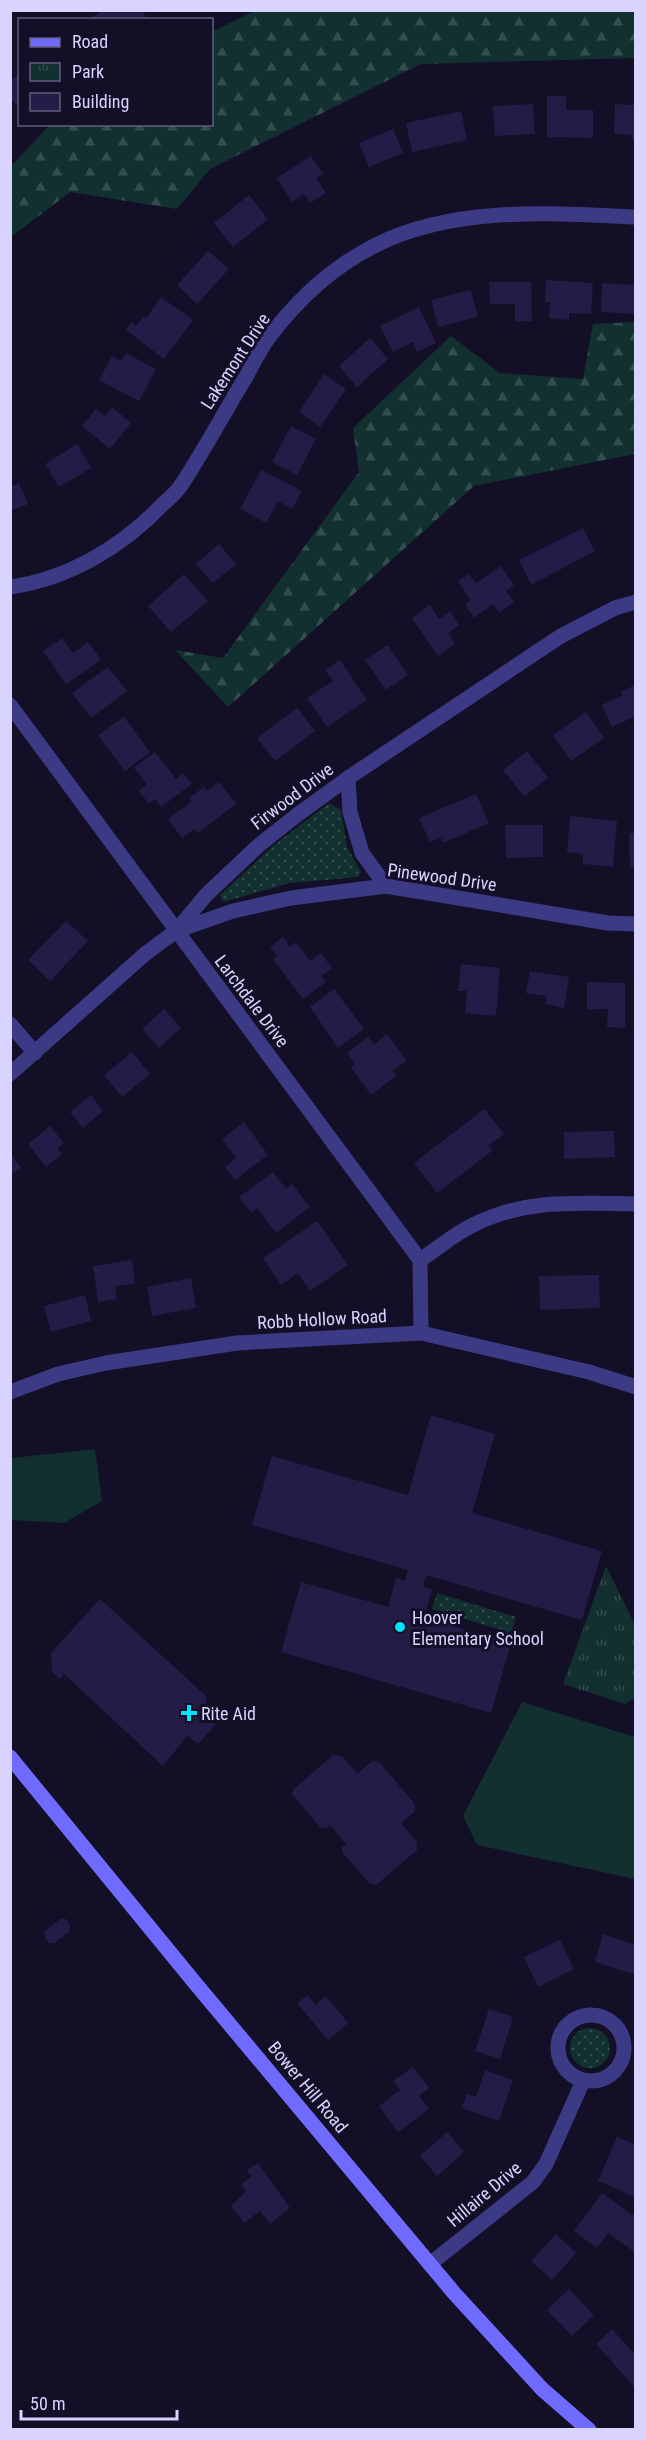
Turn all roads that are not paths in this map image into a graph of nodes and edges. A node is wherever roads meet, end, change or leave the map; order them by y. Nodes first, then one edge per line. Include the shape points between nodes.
1 (636, 217) edge
2 (10, 587) edge
3 (636, 602) edge
4 (10, 705) edge
5 (348, 778) junction
6 (386, 886) junction
7 (636, 924) edge
8 (176, 931) junction
9 (10, 1024) edge
10 (35, 1053) junction
11 (10, 1074) edge
12 (636, 1204) edge
13 (420, 1260) junction
14 (421, 1333) junction
15 (636, 1387) edge
16 (10, 1392) edge
17 (10, 1756) edge
18 (583, 2081) junction
19 (430, 2264) junction
20 (589, 2430) edge

1 - 2 street, Lakemont Drive via 555,213 485,216 422,227 352,258 302,299 269,337 181,486 141,527 99,556 61,574
3 - 5 street, Firwood Drive via 615,608 561,636
4 - 8 street, Larchdale Drive
5 - 6 street via 350,812 362,853
5 - 8 street, Firwood Drive via 258,846 206,895
6 - 7 street, Pinewood Drive via 608,923
6 - 8 street, Pinewood Drive via 291,898 233,911
8 - 10 street, Firwood Drive
8 - 13 street, Larchdale Drive
9 - 10 street
10 - 11 street, Firwood Drive
12 - 13 street via 548,1203 508,1210 471,1226
13 - 14 street
14 - 15 street, Robb Hollow Road via 589,1372
14 - 16 street, Robb Hollow Road via 237,1343 106,1363 58,1374
17 - 19 main road, Bower Hill Road
18 - 18 street via 605,2079 621,2063 624,2052 619,2031 602,2017 580,2017 563,2030 559,2039 560,2060 573,2077
18 - 19 street, Hillaire Drive via 534,2182
19 - 20 main road, Bower Hill Road via 542,2389

